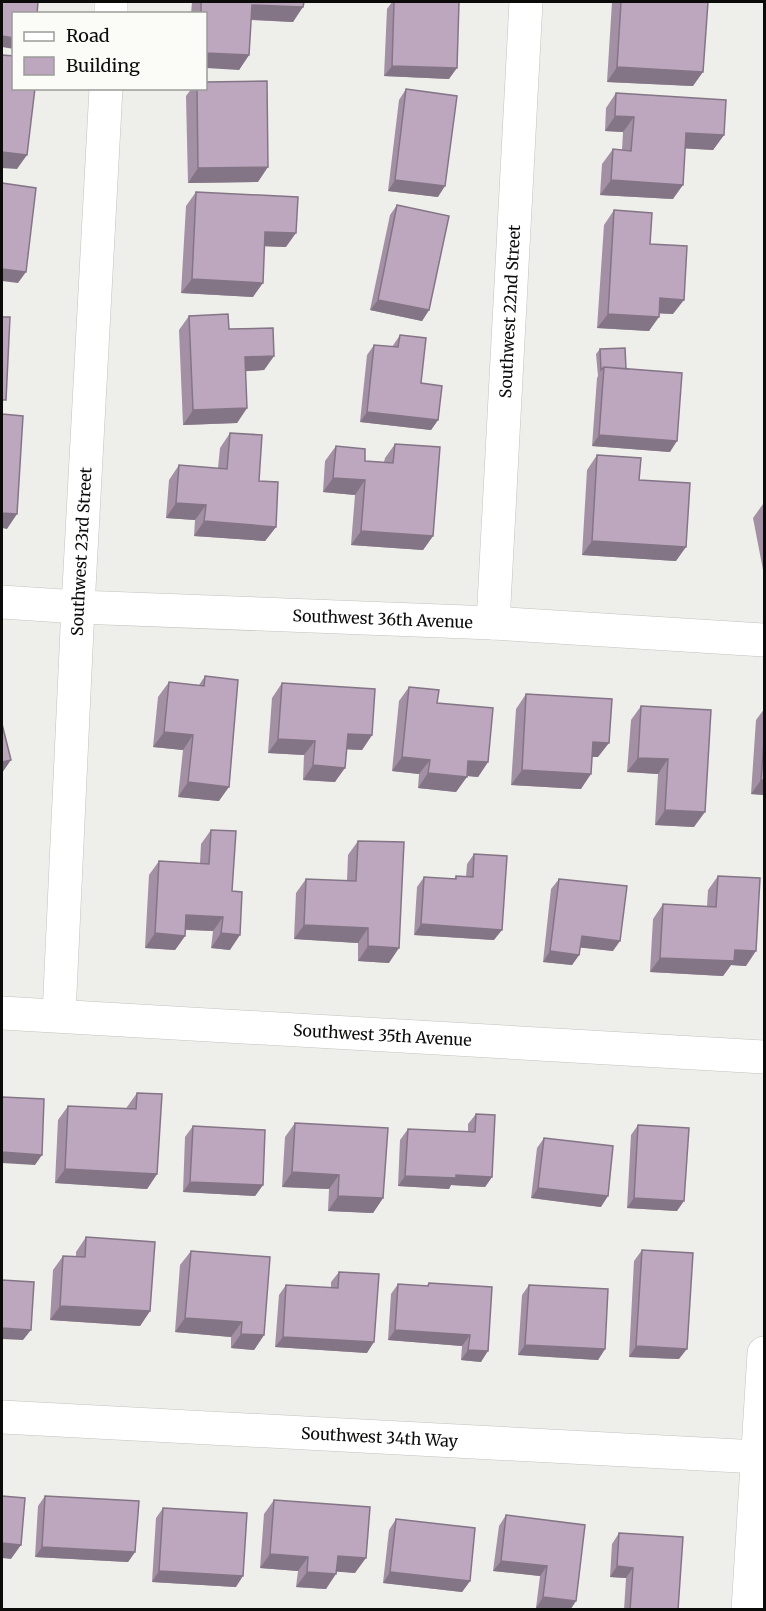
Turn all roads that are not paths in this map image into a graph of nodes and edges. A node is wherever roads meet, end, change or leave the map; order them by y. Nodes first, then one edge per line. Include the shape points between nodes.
1 (526, 2) edge
2 (106, 90) edge
3 (2, 602) edge
4 (78, 608) junction
5 (494, 623) junction
6 (765, 640) edge
7 (2, 1013) edge
8 (59, 1015) junction
9 (765, 1058) edge
10 (765, 1353) edge
11 (2, 1417) edge
12 (758, 1456) junction
13 (748, 1610) edge

1 - 5 street, Southwest 22nd Street
2 - 4 street, Southwest 23rd Street
3 - 4 street, Southwest 36th Avenue
4 - 5 street, Southwest 36th Avenue
4 - 8 street, Southwest 23rd Street
5 - 6 street, Southwest 36th Avenue
7 - 8 street, Southwest 35th Avenue
8 - 9 street, Southwest 35th Avenue
10 - 12 street
11 - 12 street, Southwest 34th Way
12 - 13 street

